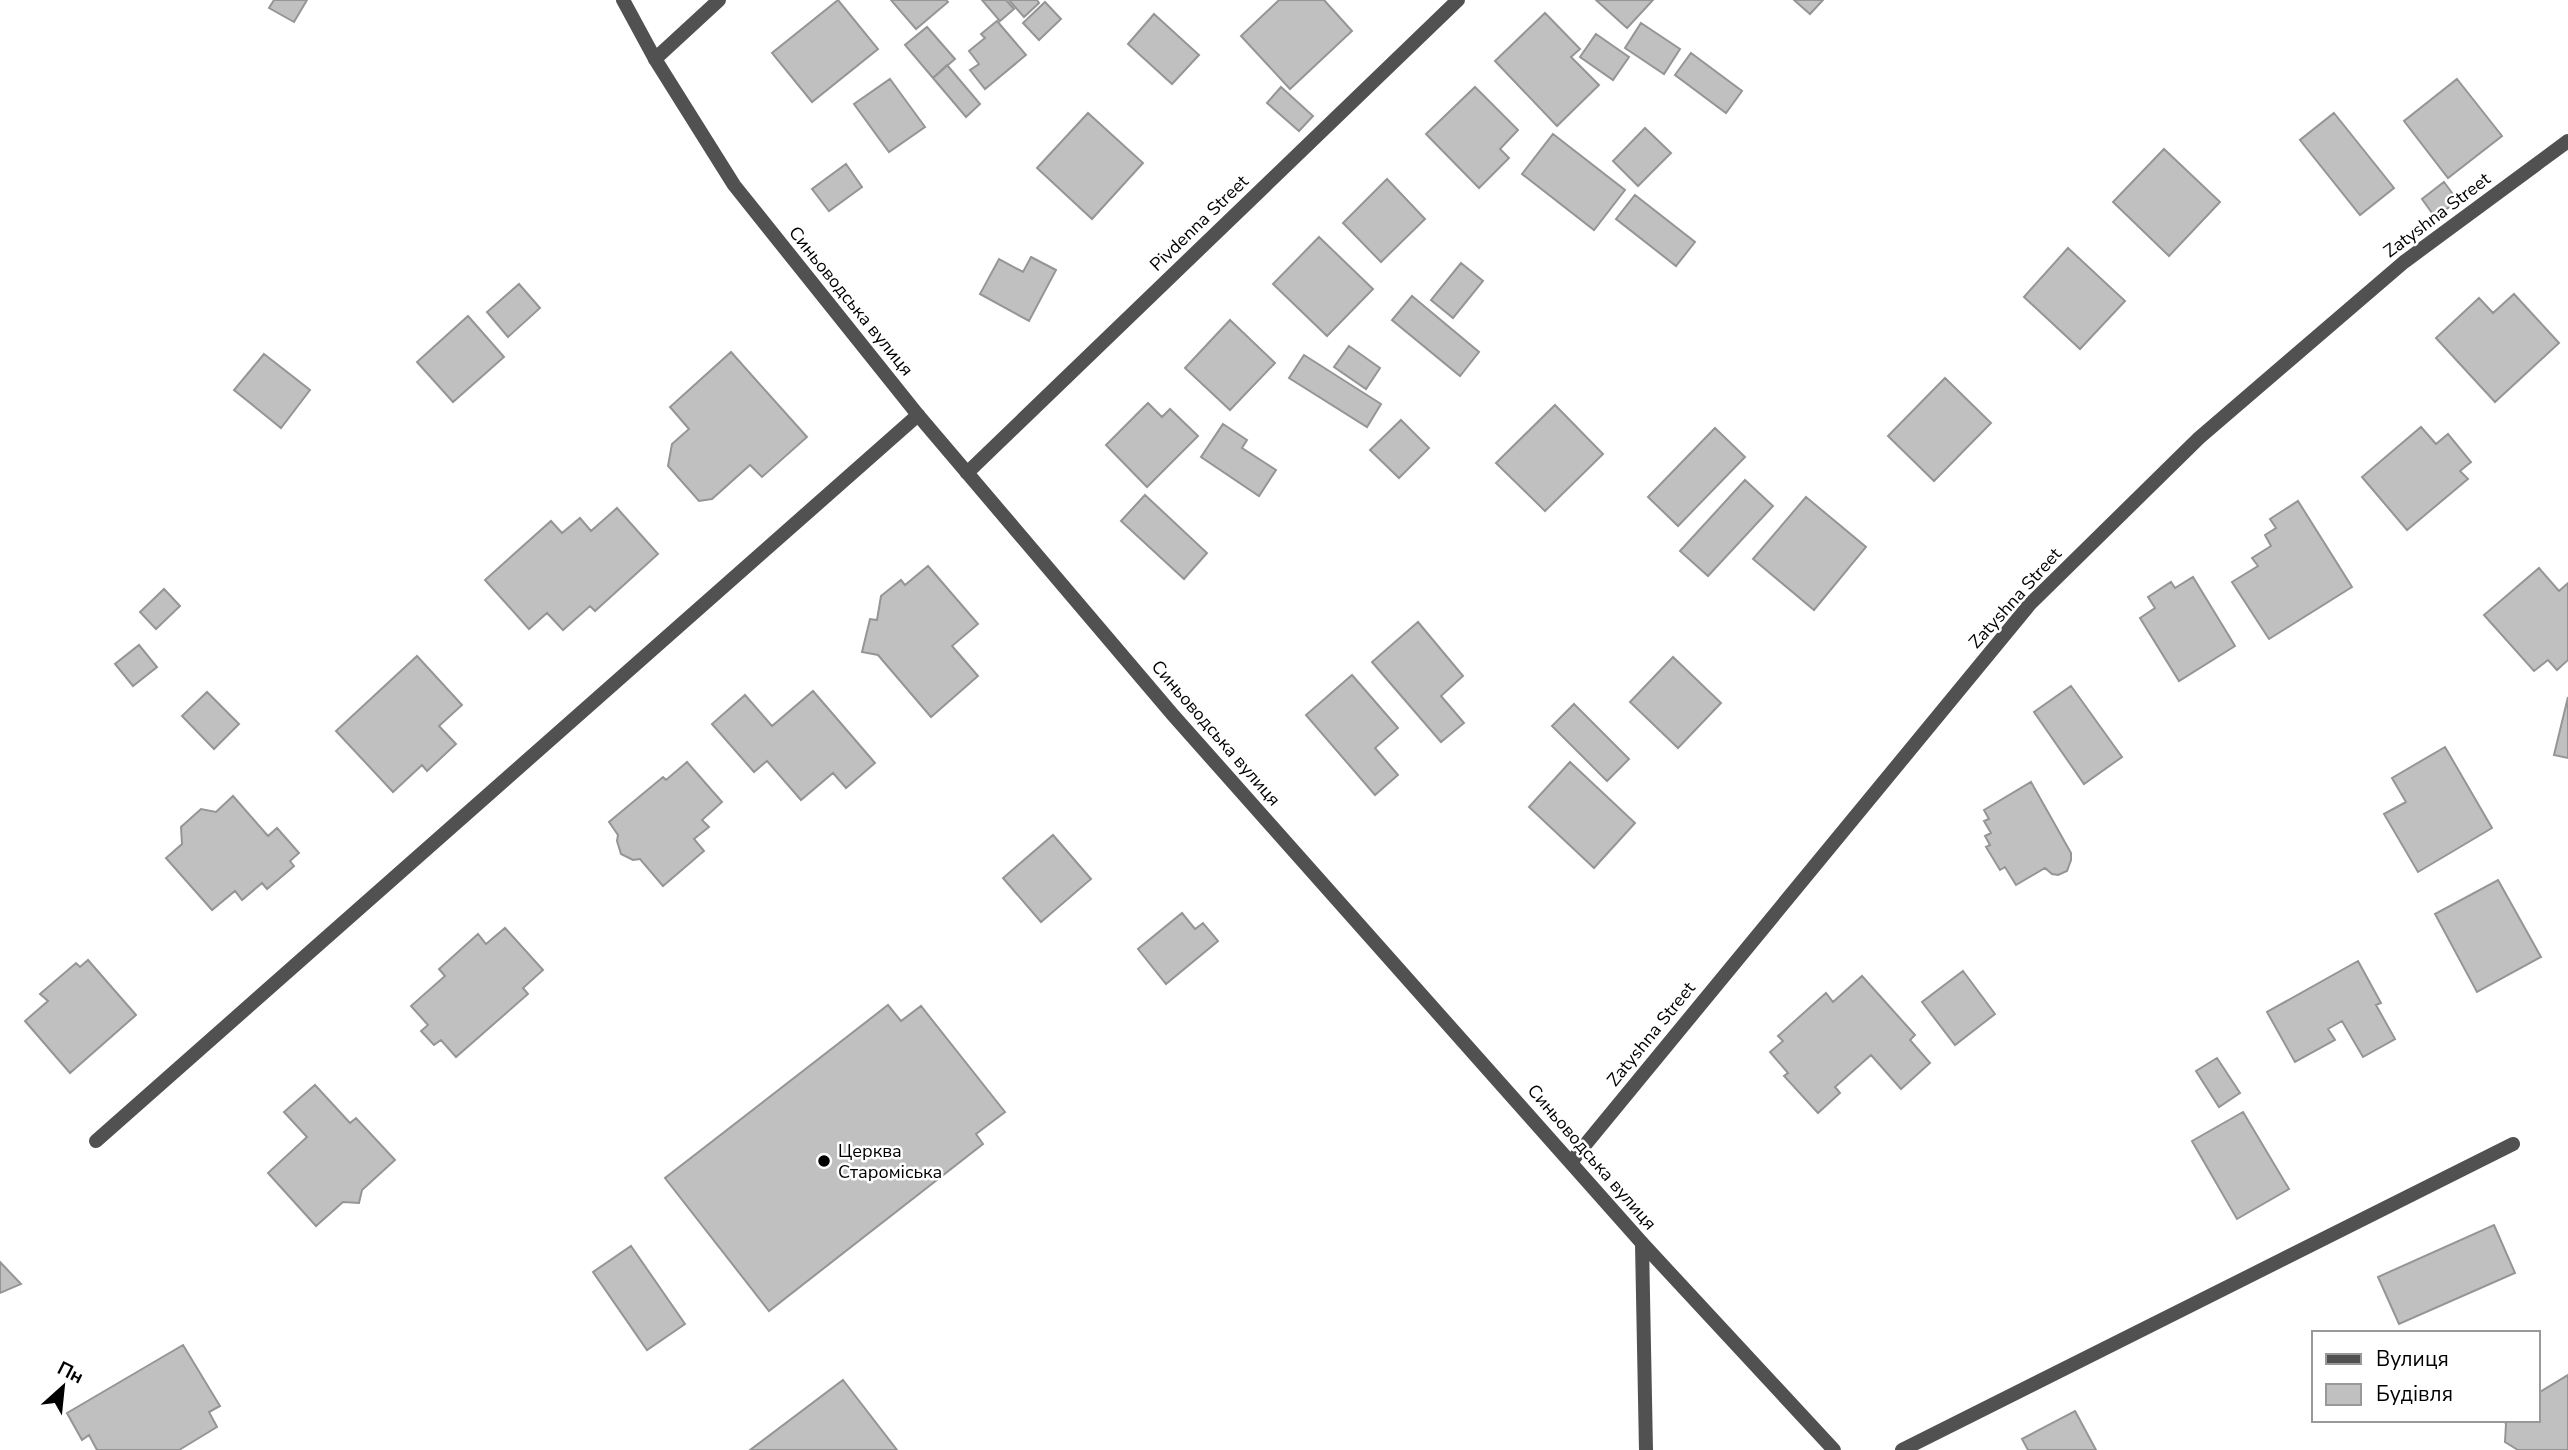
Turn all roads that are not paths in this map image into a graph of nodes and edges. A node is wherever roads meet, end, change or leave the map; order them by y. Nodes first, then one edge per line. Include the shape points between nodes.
1 (623, 0) edge
2 (719, 0) edge
3 (1458, 0) edge
4 (654, 59) junction
5 (2568, 141) edge
6 (918, 415) junction
7 (967, 473) junction
8 (96, 1141) dead end
9 (2514, 1144) dead end
10 (1571, 1162) junction
11 (1642, 1243) junction
12 (1646, 1450) edge
13 (1834, 1450) edge
14 (1902, 1450) edge

1 - 4 street, Синьоводська вулиця
2 - 4 street
3 - 7 street, Pivdenna Street
4 - 6 street, Синьоводська вулиця via 734,185
5 - 10 street, Zatyshna Street via 2404,262 2199,438 2030,604
6 - 7 street, Синьоводська вулиця
6 - 8 street
7 - 10 street, Синьоводська вулиця via 1173,715
9 - 14 street
10 - 11 street, Синьоводська вулиця
11 - 12 street
11 - 13 street, Синьоводська вулиця

